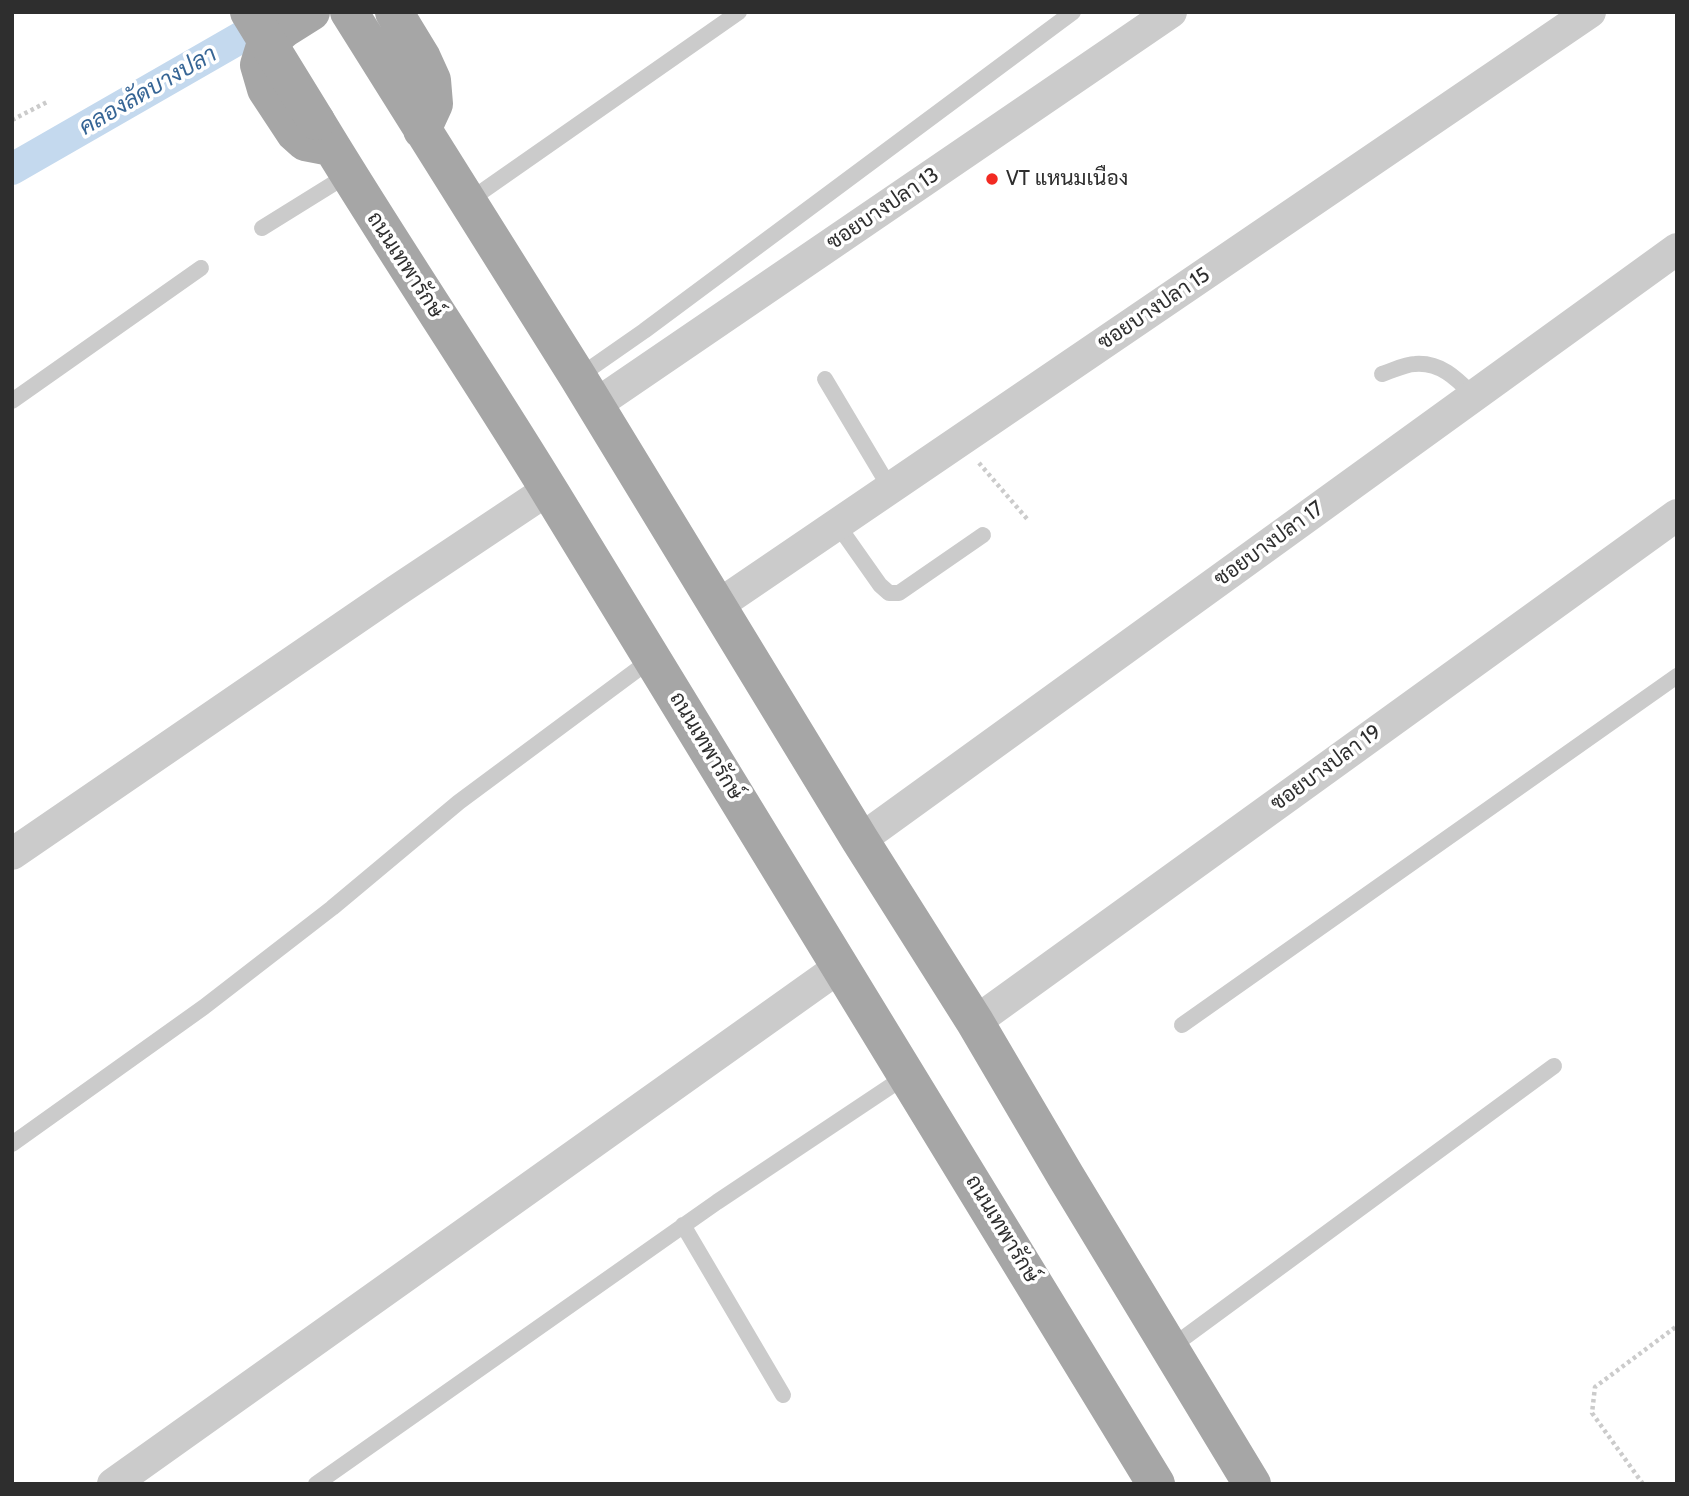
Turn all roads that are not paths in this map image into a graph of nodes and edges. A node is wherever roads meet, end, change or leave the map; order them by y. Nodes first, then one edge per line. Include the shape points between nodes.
1 (249, 12) edge
2 (311, 12) edge
3 (349, 12) edge
4 (394, 12) edge
5 (739, 12) edge
6 (1073, 12) edge
7 (1171, 12) edge
8 (1590, 12) edge
9 (415, 119) junction
10 (332, 147) junction
11 (467, 202) junction
12 (262, 228) dead end
13 (1677, 249) edge
14 (201, 268) dead end
15 (1382, 374) dead end
16 (825, 379) dead end
17 (586, 391) junction
18 (1474, 396) junction
19 (12, 401) edge
20 (890, 488) junction
21 (549, 489) junction
22 (1677, 514) edge
23 (836, 524) junction
24 (983, 535) dead end
25 (717, 606) junction
26 (653, 658) junction
27 (1677, 676) edge
28 (860, 840) junction
29 (12, 854) edge
30 (841, 966) junction
31 (975, 1022) junction
32 (1182, 1025) dead end
33 (1554, 1066) dead end
34 (909, 1074) junction
35 (12, 1144) edge
36 (683, 1226) junction
37 (1170, 1348) junction
38 (783, 1395) dead end
39 (1150, 1482) edge
40 (113, 1484) edge
41 (316, 1484) edge
42 (1252, 1484) edge

1 - 10 main road, ถนนเทพารักษ์, bridge
2 - 10 main road via 271,40 259,65 266,89 295,133 305,142
3 - 9 main road
4 - 9 main road via 432,80 434,104
5 - 11 lane
6 - 17 lane via 654,323
7 - 17 street, ซอยบางปลา 13
8 - 20 street, ซอยบางปลา 15
9 - 11 main road
10 - 12 lane
10 - 21 main road, ถนนเทพารักษ์
11 - 17 main road
13 - 18 street, ซอยบางปลา 17
14 - 19 lane
15 - 18 lane via 1414,363 1434,365 1453,375
16 - 20 lane
17 - 25 main road
18 - 28 street, ซอยบางปลา 17
20 - 23 street, ซอยบางปลา 15
21 - 26 main road, ถนนเทพารักษ์
21 - 29 street
22 - 31 street, ซอยบางปลา 19
23 - 24 lane via 889,593 899,593
23 - 25 street, ซอยบางปลา 15
25 - 28 main road
26 - 30 main road, ถนนเทพารักษ์
26 - 35 lane via 459,802 204,1007
27 - 32 lane
28 - 31 main road
30 - 34 main road, ถนนเทพารักษ์
30 - 40 street
31 - 37 main road
33 - 37 lane
34 - 36 lane
34 - 39 main road, ถนนเทพารักษ์
36 - 38 lane
36 - 41 lane
37 - 42 main road

